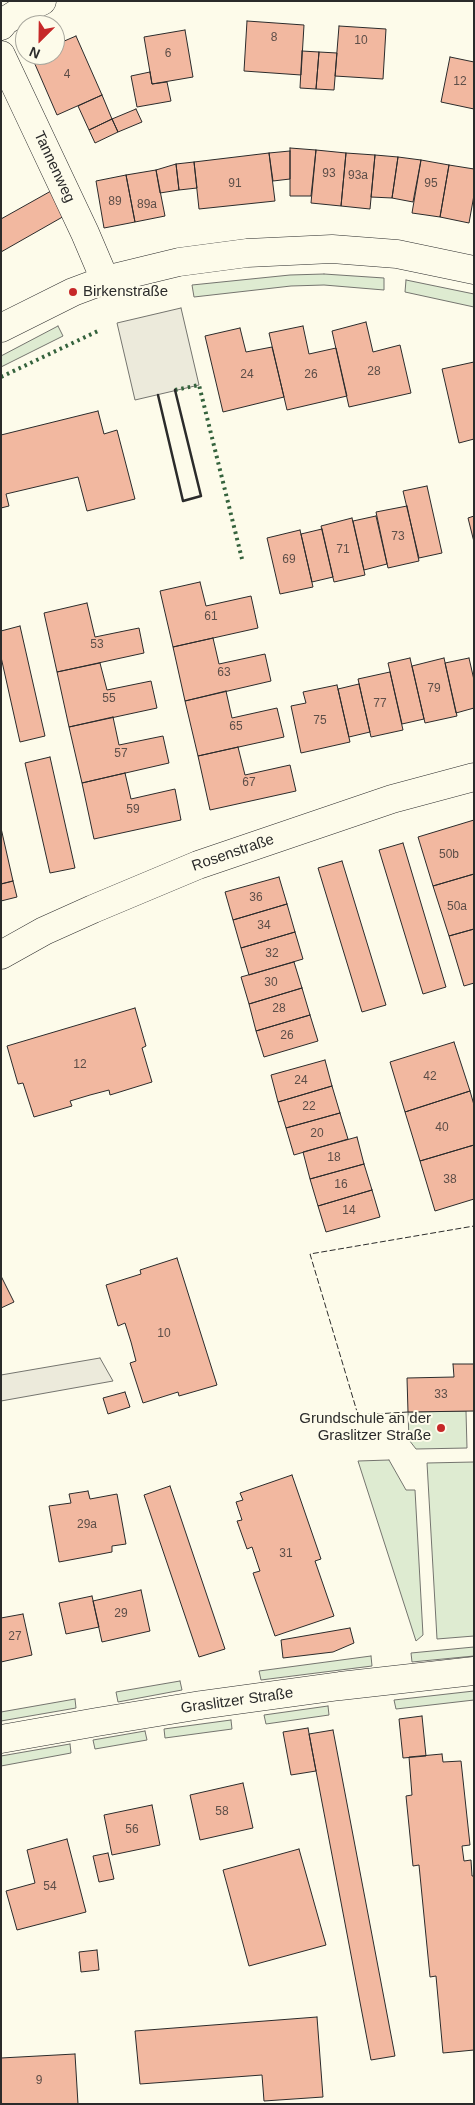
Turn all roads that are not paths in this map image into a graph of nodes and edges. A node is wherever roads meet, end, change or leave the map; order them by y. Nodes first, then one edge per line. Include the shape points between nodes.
1 (42, 1) edge
2 (1, 26) edge
3 (1, 55) edge
4 (474, 270) edge
5 (105, 280) junction
6 (1, 328) edge
7 (474, 777) edge
8 (1, 954) edge
9 (474, 1671) edge
10 (1, 1740) edge

1 - 2 street
3 - 5 street, Tannenweg
4 - 5 street via 397,254 332,249 291,250 178,262
5 - 6 street via 73,292
7 - 8 street, Rosenstraße via 392,800 198,865 44,931
9 - 10 street, Graslitzer Straße via 201,1705

